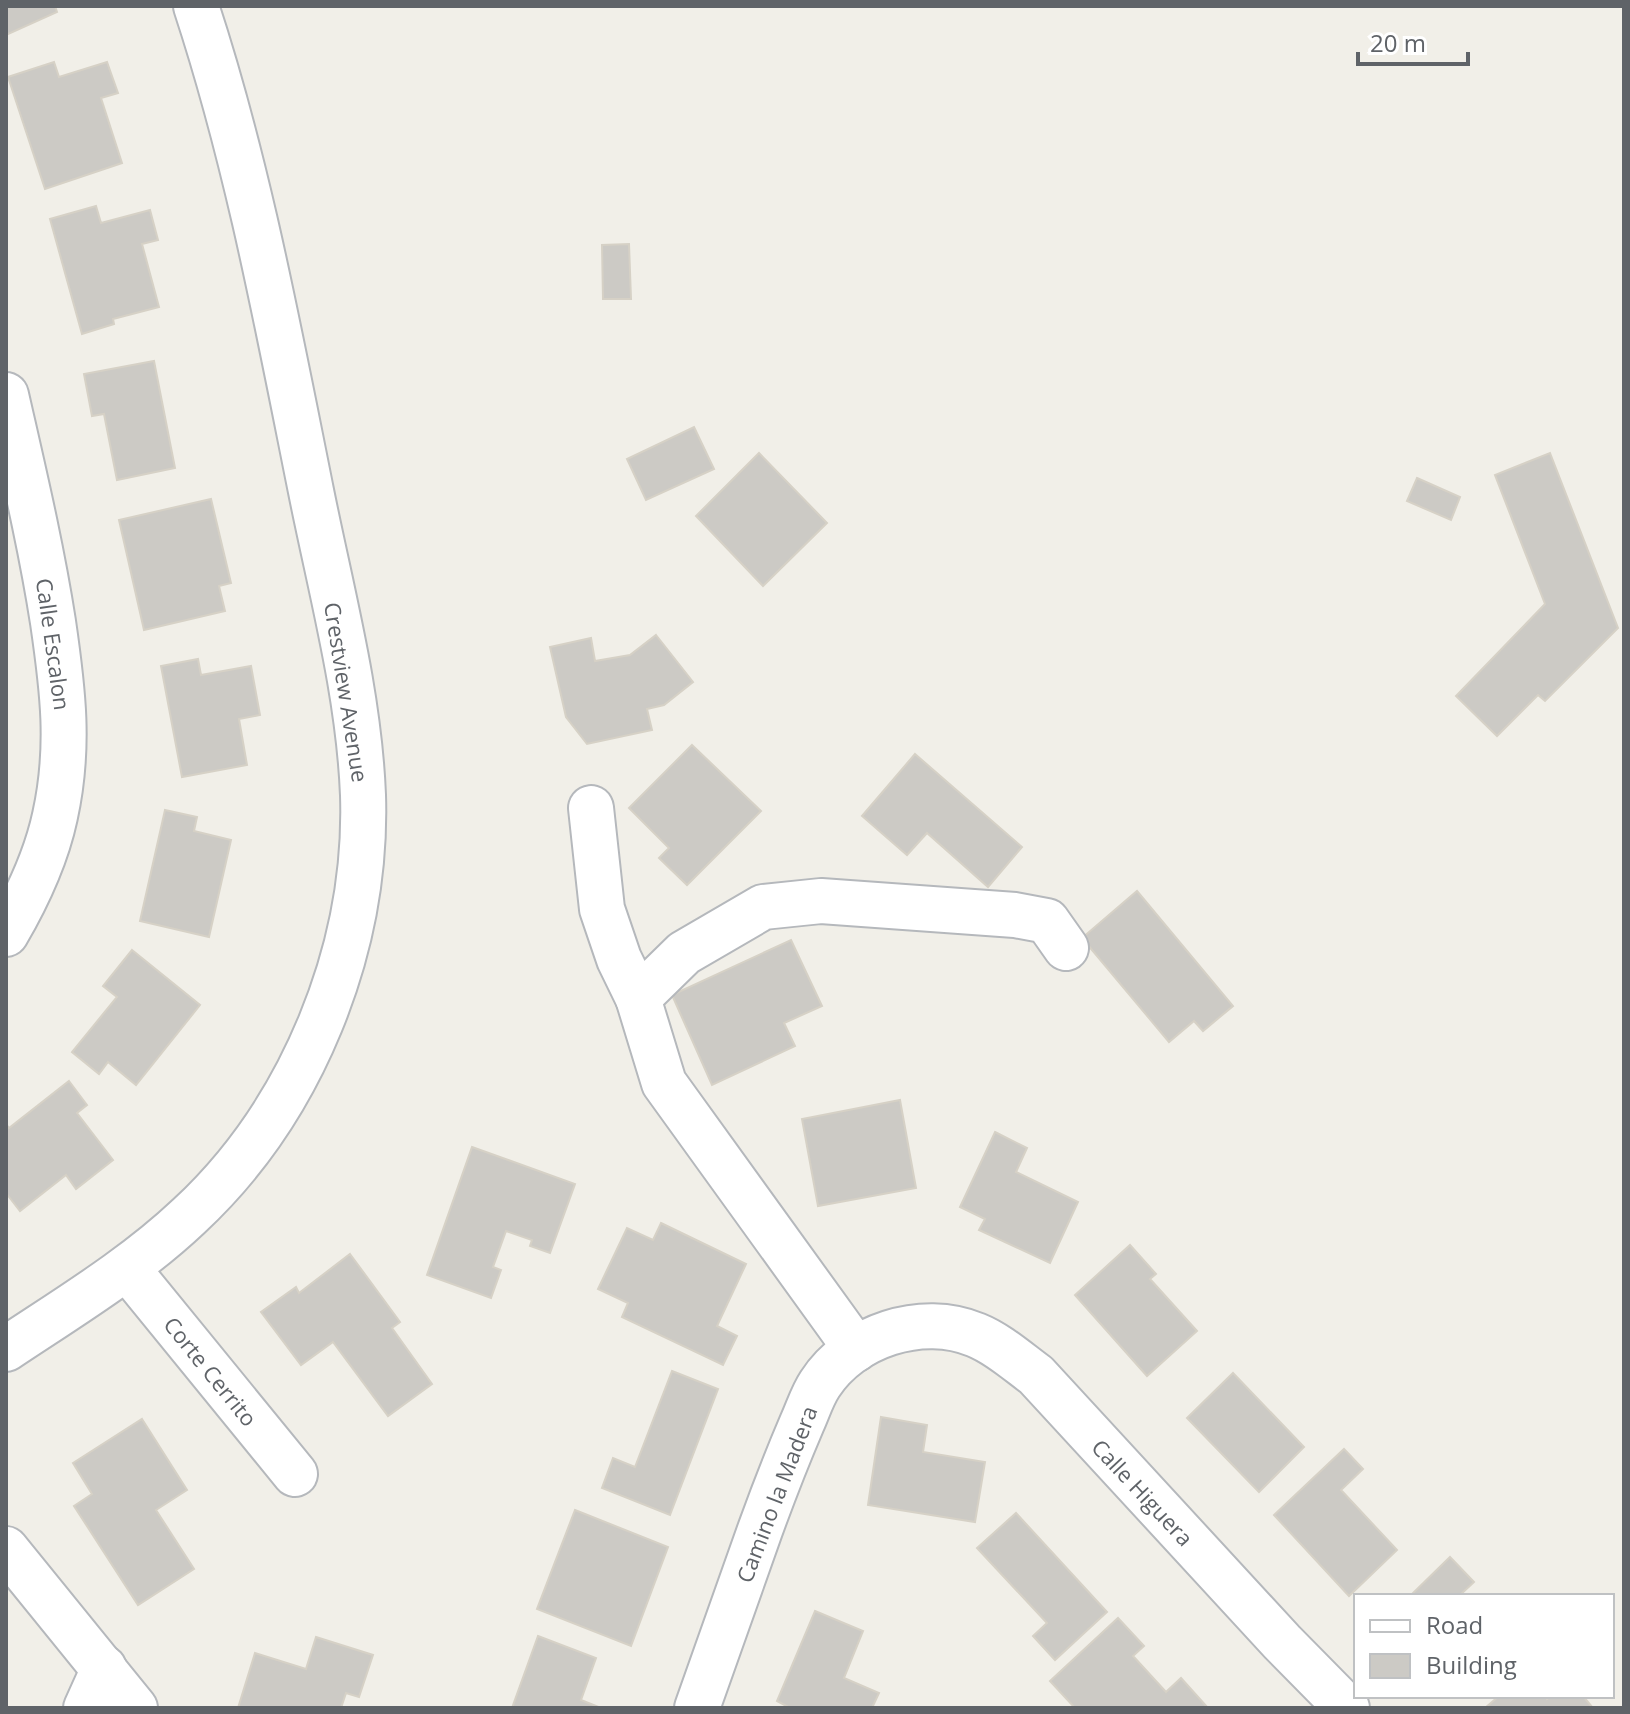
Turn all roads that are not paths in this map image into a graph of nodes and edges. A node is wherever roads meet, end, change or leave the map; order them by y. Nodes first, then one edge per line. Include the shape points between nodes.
1 (196, 6) edge
2 (6, 395) edge
3 (591, 808) dead end
4 (6, 934) edge
5 (1066, 948) dead end
6 (638, 998) junction
7 (127, 1268) junction
8 (911, 1327) joint
9 (6, 1349) edge
10 (856, 1349) junction
11 (295, 1474) dead end
12 (6, 1549) edge
13 (104, 1668) junction
14 (86, 1708) edge
15 (135, 1708) edge
16 (697, 1708) edge
17 (1347, 1708) edge

1 - 7 street, Crestview Avenue via 268,278 353,707 363,828 345,948 328,1004 290,1087 207,1199
2 - 4 street, Calle Escalon via 43,559 65,739 47,845
3 - 6 street via 602,909
5 - 6 street via 1047,921 1015,915 821,901 763,907 684,953
6 - 10 street via 664,1083
7 - 9 street, Crestview Avenue
7 - 11 street, Corte Cerrito
8 - 10 street, Camino la Madera
8 - 17 street, Calle Higuera via 973,1333 1036,1375
10 - 16 street, Camino la Madera via 819,1385 781,1471
12 - 13 street
13 - 14 street
13 - 15 street

